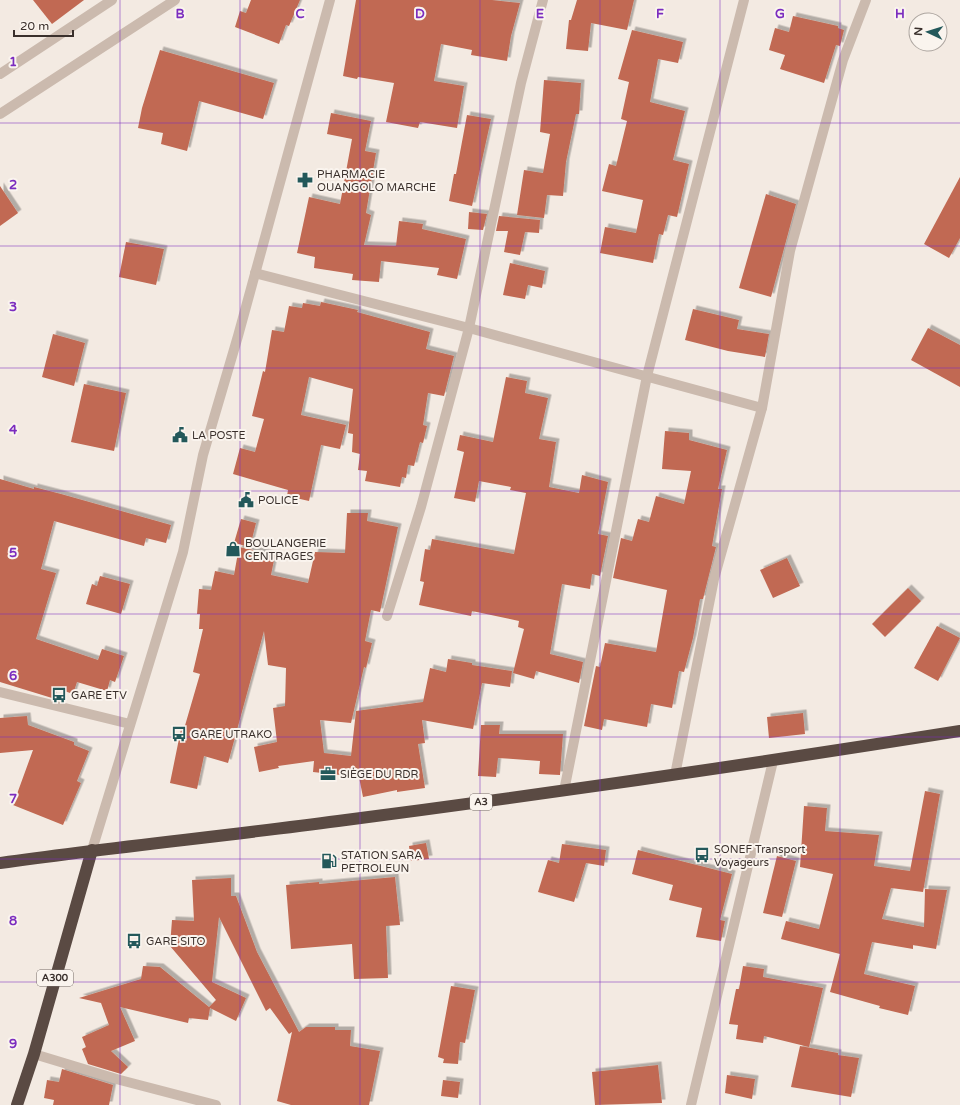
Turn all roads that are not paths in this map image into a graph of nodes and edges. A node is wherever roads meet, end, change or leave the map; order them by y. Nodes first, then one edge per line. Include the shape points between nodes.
1 (112, 0) edge
2 (175, 0) edge
3 (330, 0) edge
4 (543, 0) edge
5 (744, 0) edge
6 (866, 0) edge
7 (0, 74) edge
8 (0, 114) edge
9 (255, 273) junction
10 (469, 328) junction
11 (647, 376) junction
12 (762, 408) junction
13 (387, 616) dead end
14 (0, 692) edge
15 (130, 724) junction
16 (960, 731) edge
17 (773, 760) junction
18 (675, 775) junction
19 (564, 791) junction
20 (92, 850) junction
21 (0, 863) edge
22 (34, 1054) junction
23 (17, 1105) edge
24 (216, 1105) edge
25 (691, 1105) edge

1 - 7 street
2 - 8 street
3 - 9 street
4 - 10 street via 520,83
5 - 11 street
6 - 12 street via 843,60 790,252
9 - 10 street
9 - 15 street via 203,455 182,552
10 - 11 street
10 - 13 street via 421,507
11 - 12 street
11 - 19 street
12 - 18 street via 714,579
14 - 15 street
15 - 20 street
16 - 17 highway, A3
17 - 18 highway, A3
17 - 25 street
18 - 19 highway, A3
19 - 20 highway, A3 via 335,822
20 - 21 highway, A3
20 - 22 highway, A300
22 - 23 highway, A300
22 - 24 street

